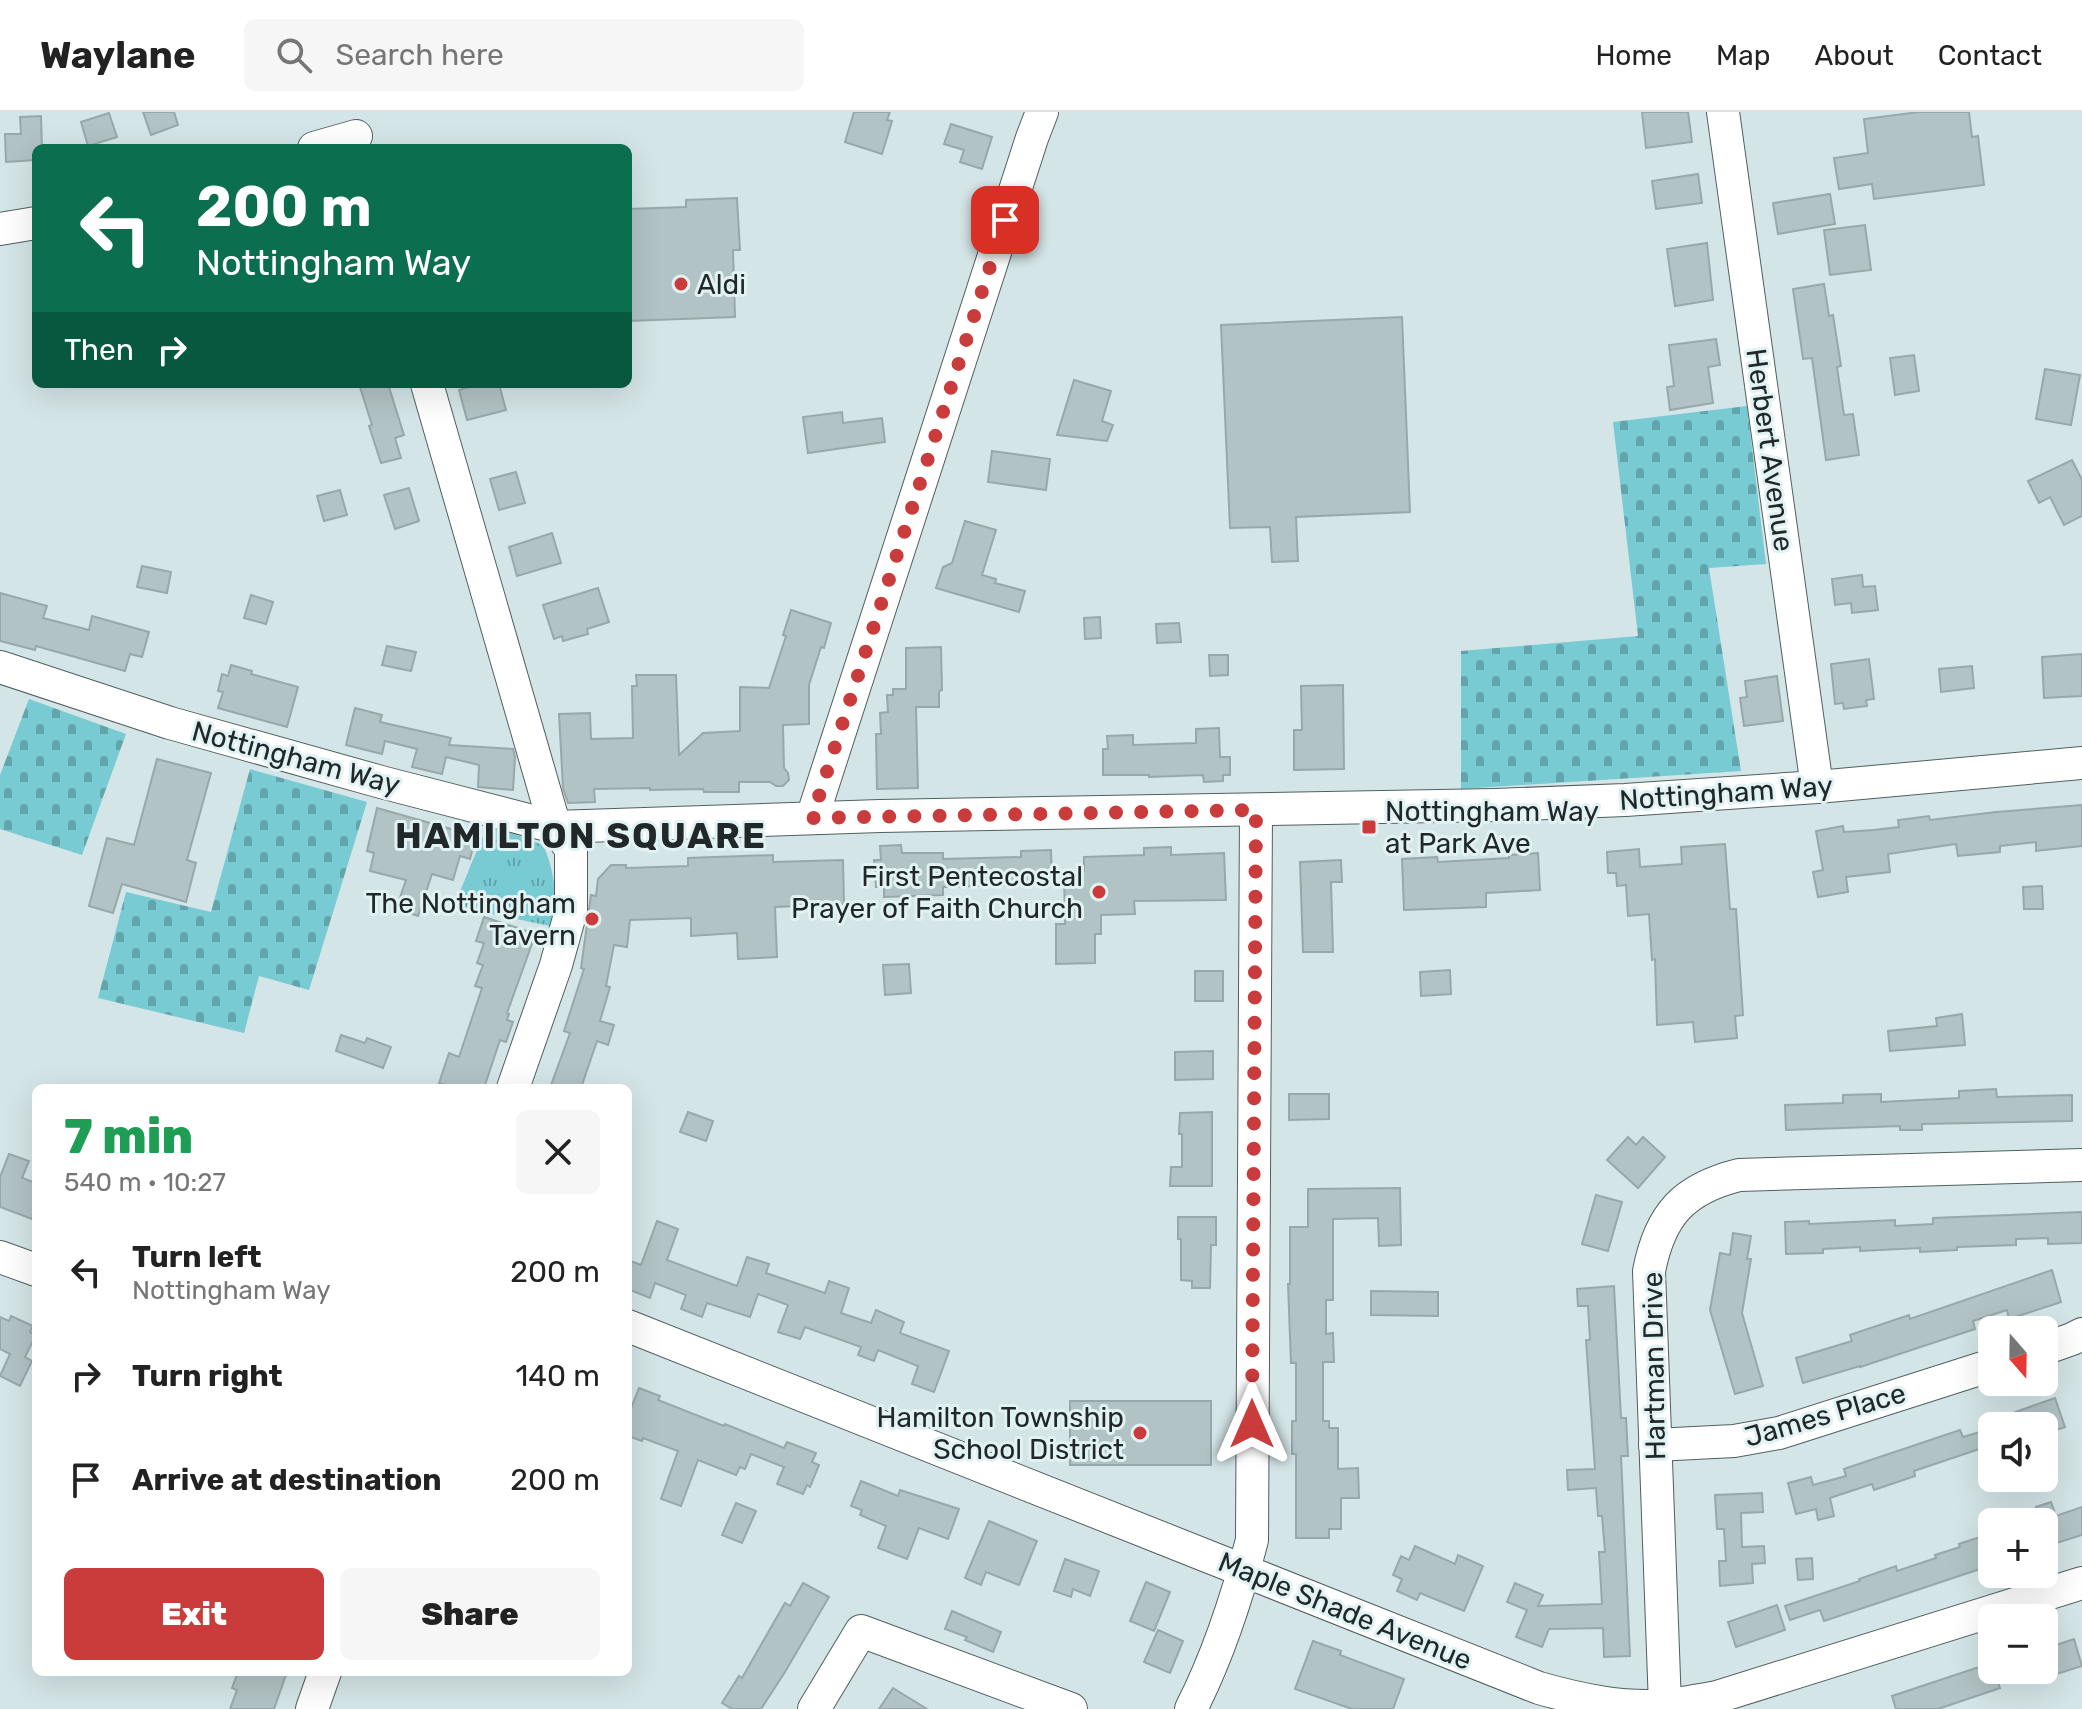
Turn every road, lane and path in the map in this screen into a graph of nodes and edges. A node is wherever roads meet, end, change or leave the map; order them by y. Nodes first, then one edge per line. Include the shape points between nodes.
1 (1042, 112) edge
2 (1723, 112) edge
3 (355, 132) edge
4 (324, 144) edge
5 (32, 224) edge
6 (0, 229) edge
7 (428, 388) edge
8 (0, 667) edge
9 (2082, 763) edge
10 (1817, 787) junction
11 (1256, 810) junction
12 (812, 818) junction
13 (555, 827) junction
14 (514, 1084) edge
15 (2082, 1165) edge
16 (0, 1257) edge
17 (32, 1269) edge
18 (632, 1328) edge
19 (2082, 1334) edge
20 (2058, 1344) edge
21 (1978, 1369) edge
22 (1655, 1445) junction
23 (1244, 1571) junction
24 (2082, 1583) edge
25 (324, 1676) edge
26 (1665, 1705) junction
27 (312, 1709) edge
28 (814, 1709) edge
29 (1071, 1709) edge
30 (1191, 1709) edge

1 - 12 street
2 - 10 street, Herbert Avenue
3 - 4 street
5 - 6 street
7 - 13 street
8 - 13 street, Nottingham Way via 170,723
9 - 10 street, Nottingham Way
10 - 11 street, Nottingham Way via 1625,800
11 - 12 street, Nottingham Way
11 - 23 street via 1252,1540
12 - 13 street, Nottingham Way
13 - 14 street via 571,849 571,911
15 - 22 street, Hartman Drive via 1739,1175 1697,1191 1664,1224 1649,1271
16 - 17 street
18 - 23 street, Maple Shade Avenue
19 - 20 street
21 - 22 street, James Place via 1779,1433
22 - 26 street, Hartman Drive
23 - 26 street, Maple Shade Avenue via 1539,1688 1619,1705
23 - 30 street
24 - 26 street, Maple Shade Avenue via 1717,1697
25 - 27 street
28 - 29 street via 861,1631

